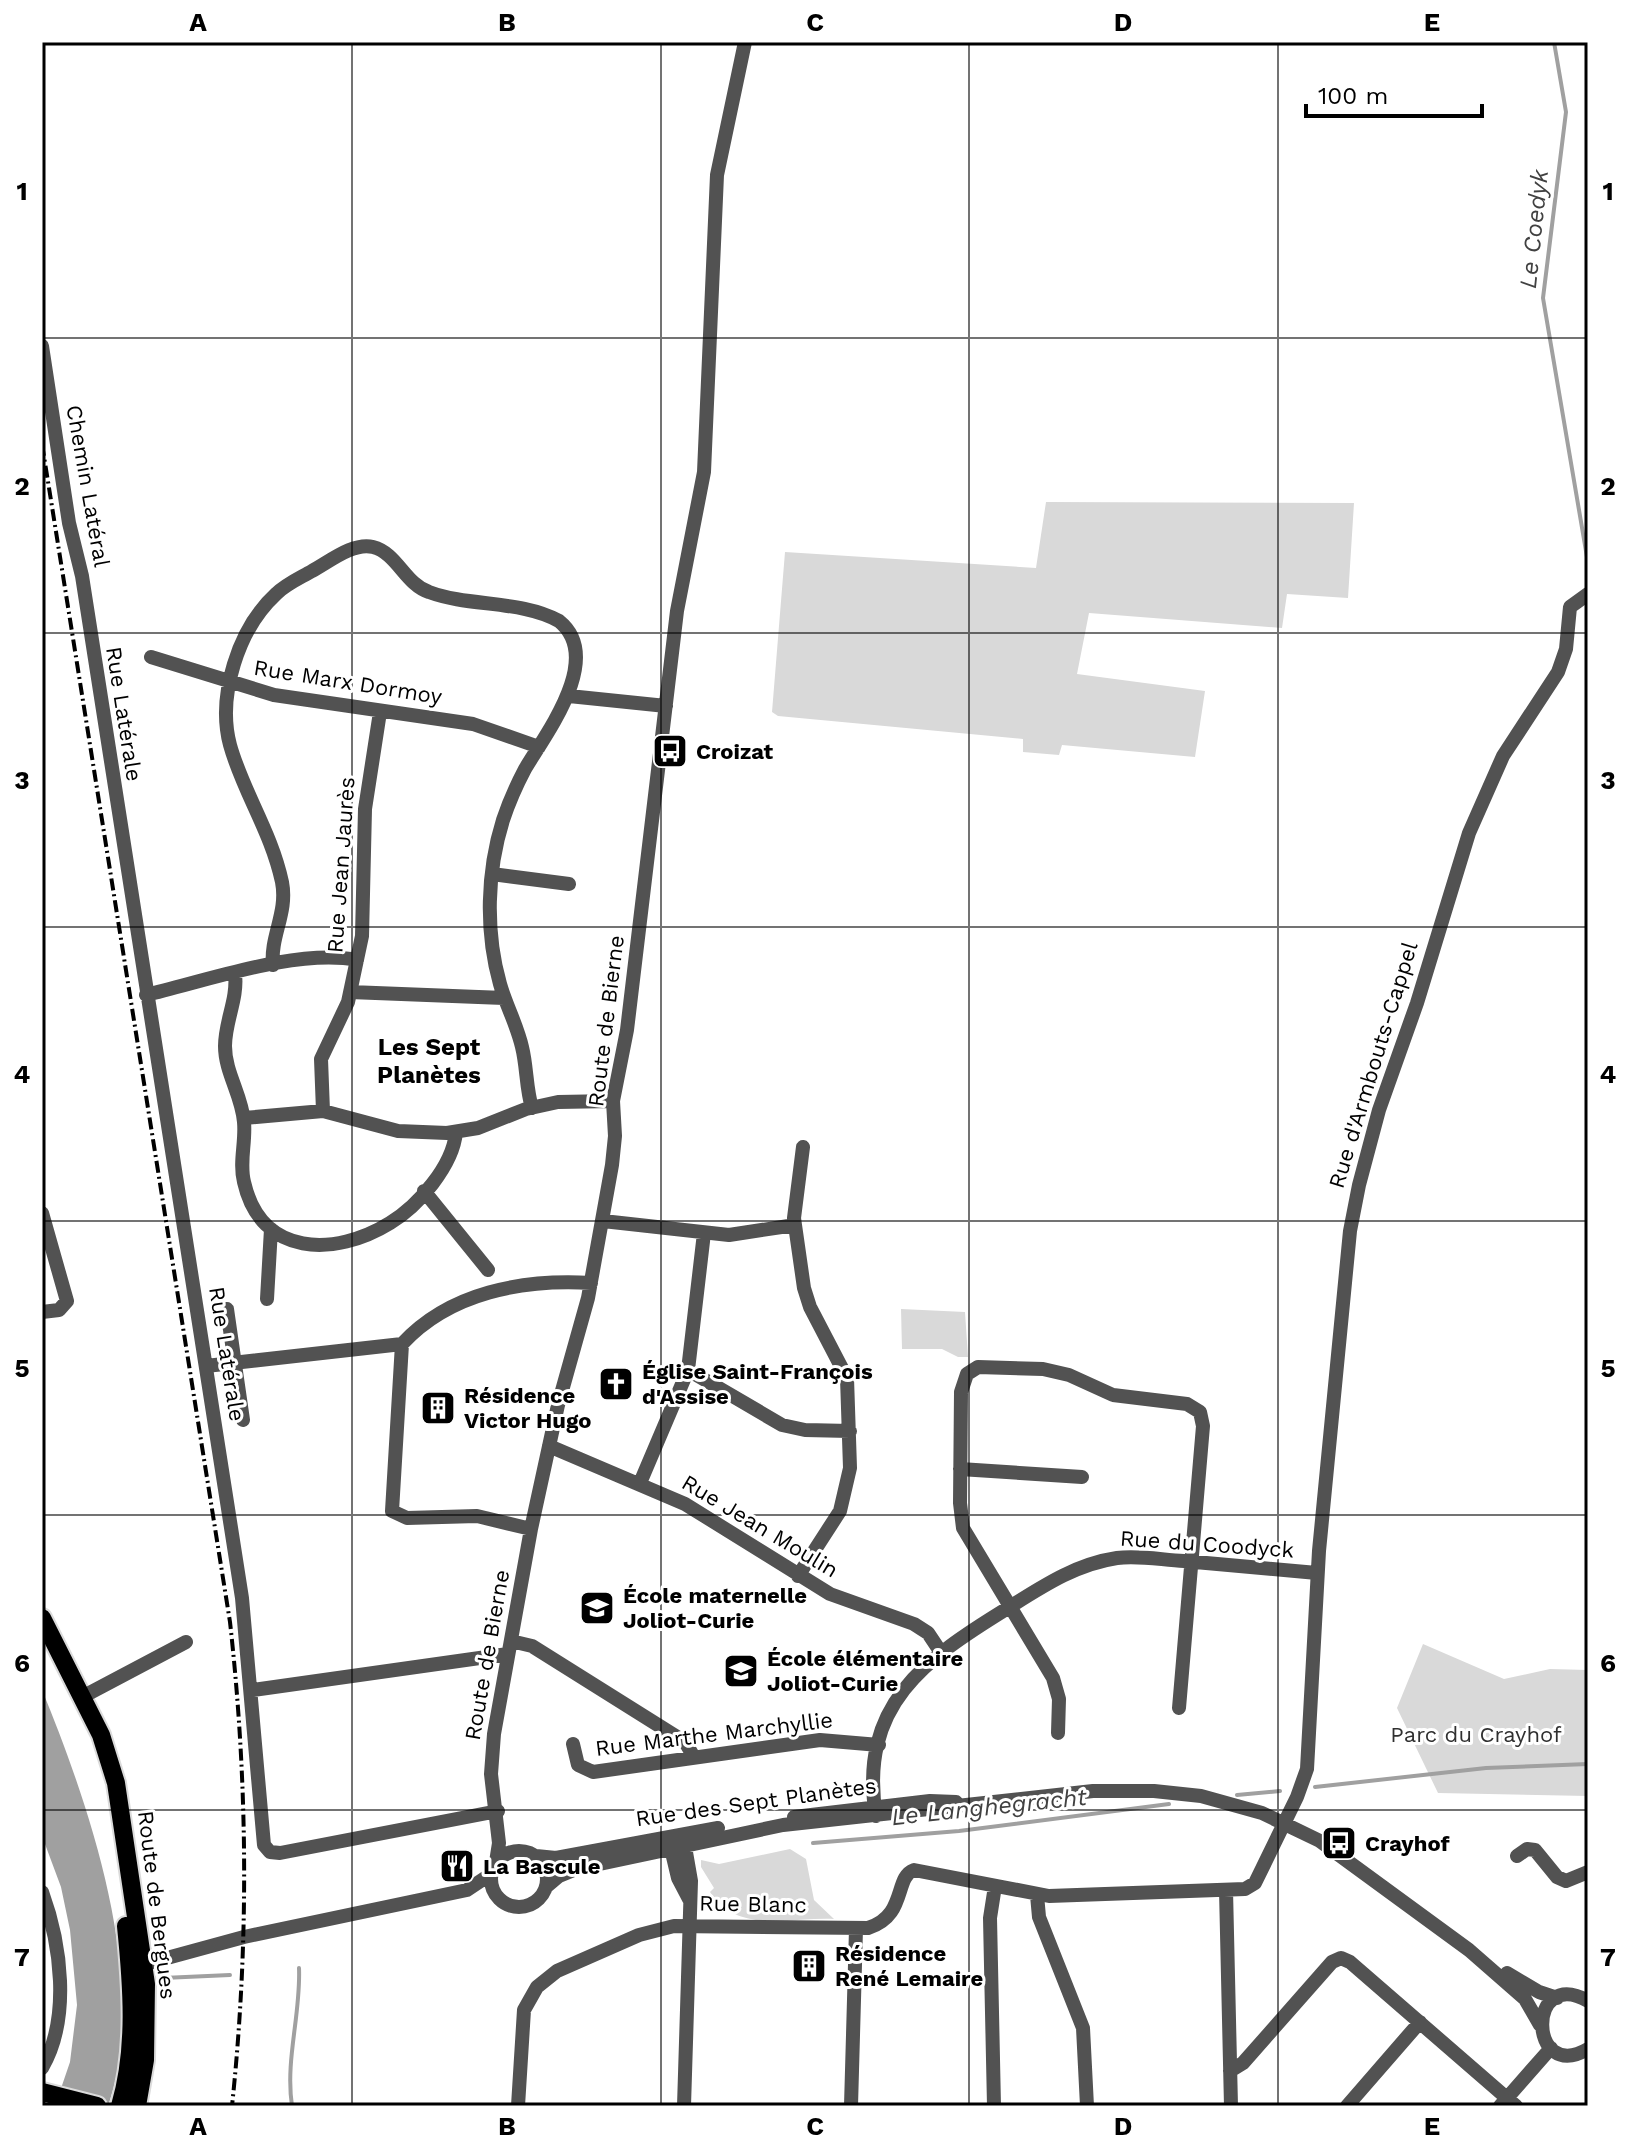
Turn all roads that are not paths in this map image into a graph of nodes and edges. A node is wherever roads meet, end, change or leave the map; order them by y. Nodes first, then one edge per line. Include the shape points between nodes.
1 (745, 42) edge
2 (42, 346) edge
3 (1588, 594) edge
4 (90, 634) joint
5 (151, 657) dead end
6 (230, 684) junction
7 (569, 696) junction
8 (666, 706) junction
9 (380, 712) junction
10 (539, 747) junction
11 (492, 874) junction
12 (569, 884) dead end
13 (357, 960) junction
14 (273, 965) junction
15 (235, 974) junction
16 (350, 992) junction
17 (146, 995) junction
18 (504, 998) junction
19 (613, 1101) junction
20 (532, 1108) junction
21 (323, 1111) junction
22 (244, 1118) junction
23 (456, 1132) junction
24 (803, 1147) dead end
25 (424, 1191) junction
26 (42, 1213) edge
27 (603, 1221) junction
28 (795, 1225) junction
29 (271, 1229) junction
30 (704, 1233) junction
31 (488, 1270) dead end
32 (591, 1283) junction
33 (267, 1299) dead end
34 (227, 1309) dead end
35 (42, 1312) edge
36 (402, 1344) junction
37 (235, 1363) junction
38 (206, 1366) junction
39 (688, 1370) junction
40 (243, 1420) dead end
41 (850, 1431) junction
42 (549, 1446) junction
43 (960, 1469) junction
44 (1082, 1477) dead end
45 (640, 1483) junction
46 (531, 1529) junction
47 (1192, 1562) junction
48 (1317, 1573) junction
49 (798, 1576) junction
50 (1009, 1607) junction
51 (42, 1618) edge
52 (186, 1642) dead end
53 (510, 1647) junction
54 (940, 1651) junction
55 (253, 1690) junction
56 (82, 1697) junction
57 (1179, 1708) dead end
58 (1058, 1733) dead end
59 (573, 1744) dead end
60 (879, 1745) junction
61 (694, 1757) junction
62 (496, 1811) junction
63 (875, 1811) junction
64 (1285, 1822) junction
65 (677, 1840) junction
66 (529, 1854) junction
67 (1517, 1856) dead end
68 (494, 1868) junction
69 (1588, 1872) edge
70 (995, 1886) junction
71 (546, 1887) junction
72 (1226, 1890) junction
73 (42, 1892) edge
74 (1037, 1895) junction
75 (500, 1899) junction
76 (405, 1905) junction
77 (688, 1924) junction
78 (856, 1929) junction
79 (1469, 1950) junction
80 (136, 1962) junction
81 (1588, 1987) edge
82 (1557, 1998) junction
83 (1581, 1998) edge
84 (1420, 2022) junction
85 (1540, 2025) junction
86 (1551, 2048) junction
87 (1586, 2052) edge
88 (42, 2068) edge
89 (1230, 2071) junction
90 (48, 2100) edge
91 (1508, 2103) edge
92 (97, 2106) edge
93 (120, 2106) edge
94 (137, 2106) edge
95 (518, 2106) edge
96 (684, 2106) edge
97 (851, 2106) edge
98 (994, 2106) edge
99 (1087, 2106) edge
100 (1231, 2106) edge
101 (1347, 2106) edge

1 - 8 street, Route de Bierne via 719,163 704,472 682,579
2 - 4 street, Chemin Latéral
3 - 48 street, Rue d'Armbouts-Cappel via 1571,605 1558,672 1508,747 1477,812 1367,1153 1350,1231
4 - 17 street, Rue Latérale
5 - 6 street, Rue Marx Dormoy
6 - 7 street via 243,644 273,597 352,549 369,546 386,553 424,591 559,621 574,646
6 - 9 street, Rue Marx Dormoy
6 - 14 street via 230,744 268,832 284,891
7 - 8 street
7 - 10 street
8 - 19 street, Route de Bierne via 624,1057
9 - 10 street, Rue Marx Dormoy via 480,726
9 - 13 street, Rue Jean Jaurès via 365,809
10 - 11 street via 509,804
11 - 12 street
11 - 18 street via 490,927
13 - 14 street via 322,956
13 - 16 street, Rue Jean Jaurès
14 - 15 street
15 - 17 street
15 - 22 street via 225,1054
16 - 18 street
16 - 21 street, Rue Jean Jaurès via 321,1059
17 - 38 street, Rue Latérale
18 - 20 street via 522,1045
19 - 20 street via 564,1101
19 - 27 street, Route de Bierne via 615,1143
20 - 23 street
21 - 22 street
21 - 23 street via 406,1132
22 - 29 street via 244,1183 256,1213
23 - 25 street via 450,1155
24 - 28 street
25 - 29 street via 390,1223 343,1244 312,1245
25 - 31 street
26 - 35 street via 67,1301 61,1310
27 - 30 street
27 - 32 street, Route de Bierne
28 - 30 street via 742,1234
28 - 41 street via 807,1302 847,1378
29 - 33 street
30 - 39 street
32 - 36 street via 482,1292
32 - 42 street, Route de Bierne
34 - 37 street
36 - 37 street
36 - 46 street via 392,1511 411,1518 477,1516
37 - 38 street
37 - 40 street
38 - 55 street, Rue Latérale
39 - 41 street via 782,1425
39 - 45 street
41 - 49 street via 850,1476 843,1505
42 - 45 street, Rue Jean Moulin
42 - 46 street, Route de Bierne
43 - 44 street
43 - 47 street via 960,1397 969,1371 983,1366 1049,1370 1113,1395 1197,1409 1203,1426
43 - 50 street via 966,1535
45 - 49 street, Rue Jean Moulin via 695,1510
46 - 53 street, Route de Bierne
47 - 48 street, Rue du Coodyck
47 - 50 street, Rue du Coodyck via 1132,1557 1099,1561 1069,1571
47 - 57 street
48 - 64 street, Rue d'Armbouts-Cappel via 1307,1769
49 - 54 street, Rue Jean Moulin via 849,1603 919,1626
50 - 54 street, Rue du Coodyck
50 - 58 street via 1055,1683
51 - 56 main road, Route de Bergues
52 - 56 street
53 - 55 street
53 - 61 street via 532,1646 685,1742
53 - 62 street, Route de Bierne via 493,1745
54 - 60 street, Rue du Coodyck via 903,1690
55 - 62 street, Rue Latérale via 263,1841 270,1852
56 - 80 main road, Route de Bergues via 116,1783
59 - 61 street, Rue Marthe Marchyllie via 576,1763 593,1772
60 - 61 street, Rue Marthe Marchyllie via 820,1740
60 - 63 street, Rue du Coodyck
62 - 66 street, Route de Bierne via 508,1836
62 - 68 street, Route de Bierne via 500,1847
63 - 64 street, Rue des Sept Planètes via 1093,1791 1154,1791 1213,1799
63 - 65 street, Rue des Sept Planètes
64 - 72 street, Rue d'Armbouts-Cappel via 1255,1883
64 - 79 street, Rue des Sept Planètes via 1333,1850
65 - 66 street, Rue des Sept Planètes via 556,1858
65 - 71 street, Rue des Sept Planètes via 576,1869
65 - 77 street via 678,1878 689,1899
66 - 68 street via 506,1854
66 - 71 street via 546,1872
67 - 69 street via 1535,1850 1564,1881
68 - 75 street via 492,1886
68 - 76 street via 467,1890
70 - 74 street
70 - 78 street, Rue Blanc via 911,1871 891,1914 876,1926
70 - 98 street via 990,1913
71 - 75 street via 525,1907
72 - 74 street
72 - 89 street
73 - 88 street via 59,1994 54,2040
74 - 99 street via 1041,1921 1083,2028
75 - 76 street via 479,1895
76 - 80 street
77 - 78 street, Rue Blanc
77 - 95 street, Rue Blanc via 639,1935 552,1974 529,1998 520,2031
77 - 96 street
78 - 97 street
79 - 82 street via 1532,1989
79 - 85 street via 1525,1999
80 - 93 main road, Route de Bergues
80 - 94 main road, Route de Bergues via 146,2037
81 - 83 street
82 - 83 street
82 - 85 street via 1544,2011
84 - 89 street via 1339,1958
84 - 91 street
84 - 101 street
85 - 86 street
86 - 87 street via 1563,2054
86 - 91 street
89 - 100 street
90 - 92 main road

